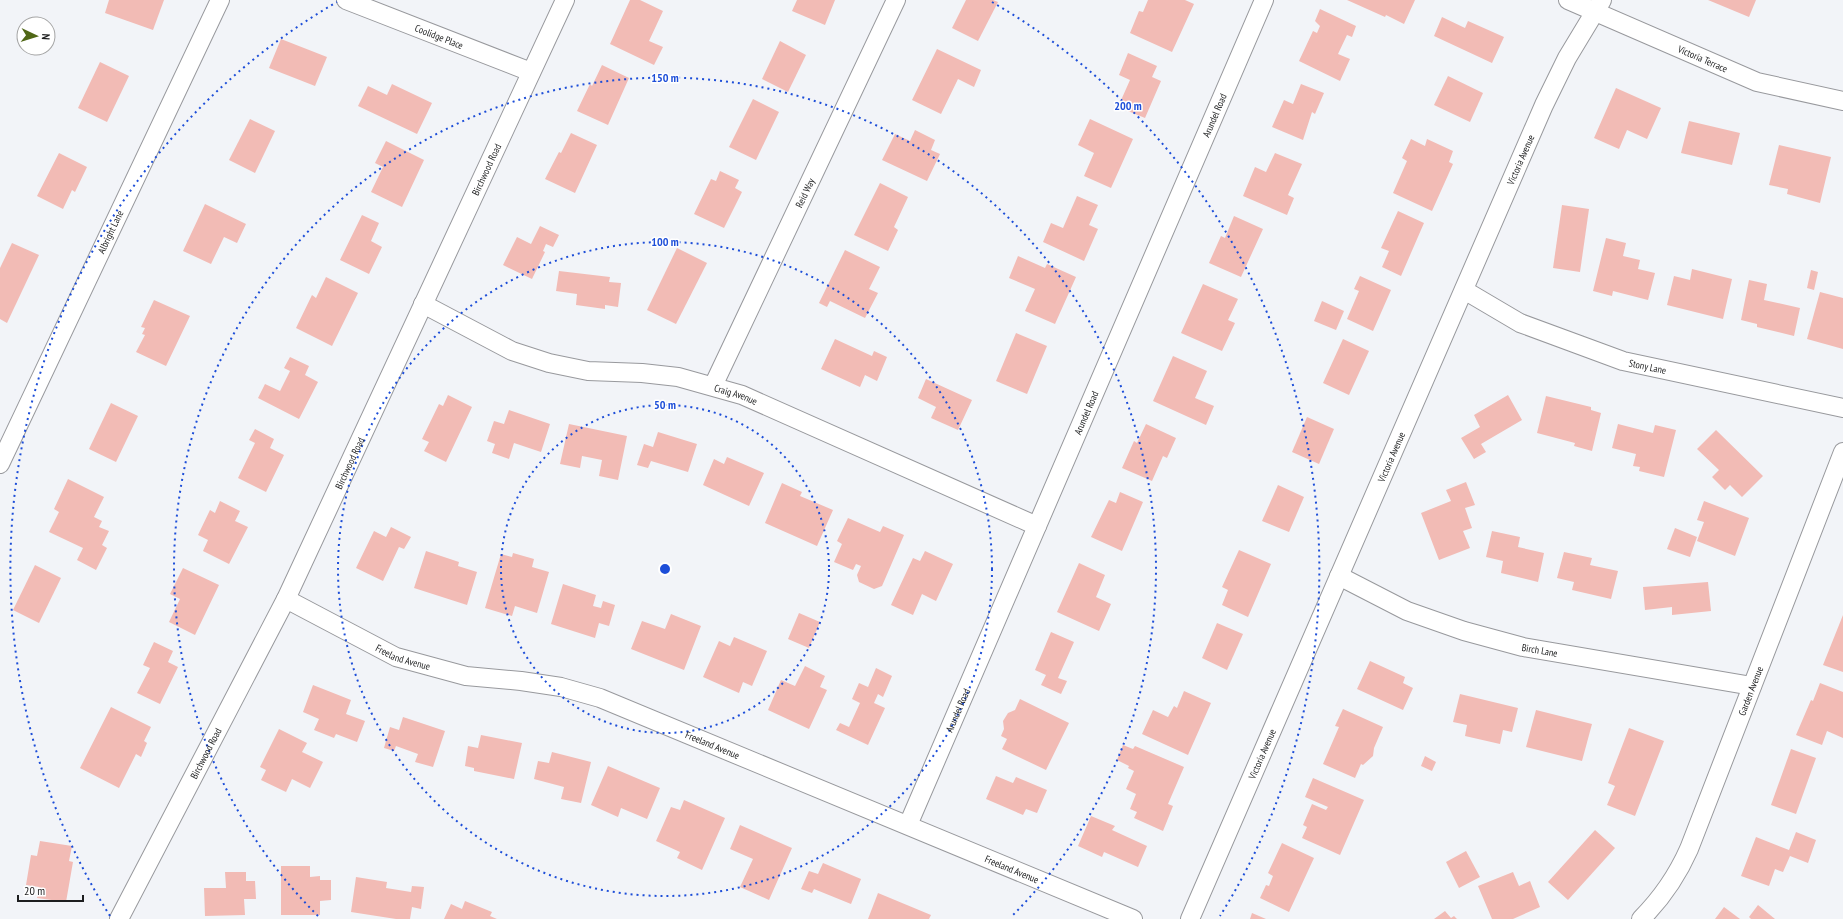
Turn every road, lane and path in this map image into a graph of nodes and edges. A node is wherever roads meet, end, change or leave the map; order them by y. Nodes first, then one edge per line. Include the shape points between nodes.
1 (220, 0) edge
2 (346, 0) edge
3 (565, 0) edge
4 (896, 0) edge
5 (1264, 0) edge
6 (1568, 0) edge
7 (1598, 6) edge
8 (532, 72) junction
9 (1843, 101) edge
10 (1464, 290) junction
11 (423, 304) junction
12 (713, 386) junction
13 (1843, 408) edge
14 (1843, 452) edge
15 (0, 464) edge
16 (1037, 526) junction
17 (1340, 576) junction
18 (286, 599) junction
19 (1752, 686) junction
20 (908, 825) junction
21 (119, 919) edge
22 (1134, 919) edge
23 (1190, 919) edge
24 (1641, 919) edge

1 - 15 street, Albright Lane
2 - 8 street, Coolidge Place
3 - 8 street, Birchwood Road
4 - 12 street, Reid Way
5 - 16 street, Arundel Road
6 - 7 street, Victoria Terrace
7 - 9 street, Victoria Terrace via 1757,82
7 - 10 street, Victoria Avenue via 1567,58 1544,105
8 - 11 street, Birchwood Road
10 - 13 street, Stony Lane via 1520,323 1623,361
10 - 17 street, Victoria Avenue
11 - 12 street, Craig Avenue via 512,351 549,363 588,371 678,377
11 - 18 street, Birchwood Road
12 - 16 street, Craig Avenue via 742,395
14 - 19 street, Garden Avenue
16 - 20 street, Arundel Road
17 - 19 street, Birch Lane via 1407,611 1464,632 1523,647
17 - 23 street, Victoria Avenue
18 - 20 street, Freeland Avenue via 396,657 466,676 561,687 600,698
18 - 21 street, Birchwood Road
19 - 24 street, Garden Avenue via 1689,850 1678,873 1658,902
20 - 22 street, Freeland Avenue

